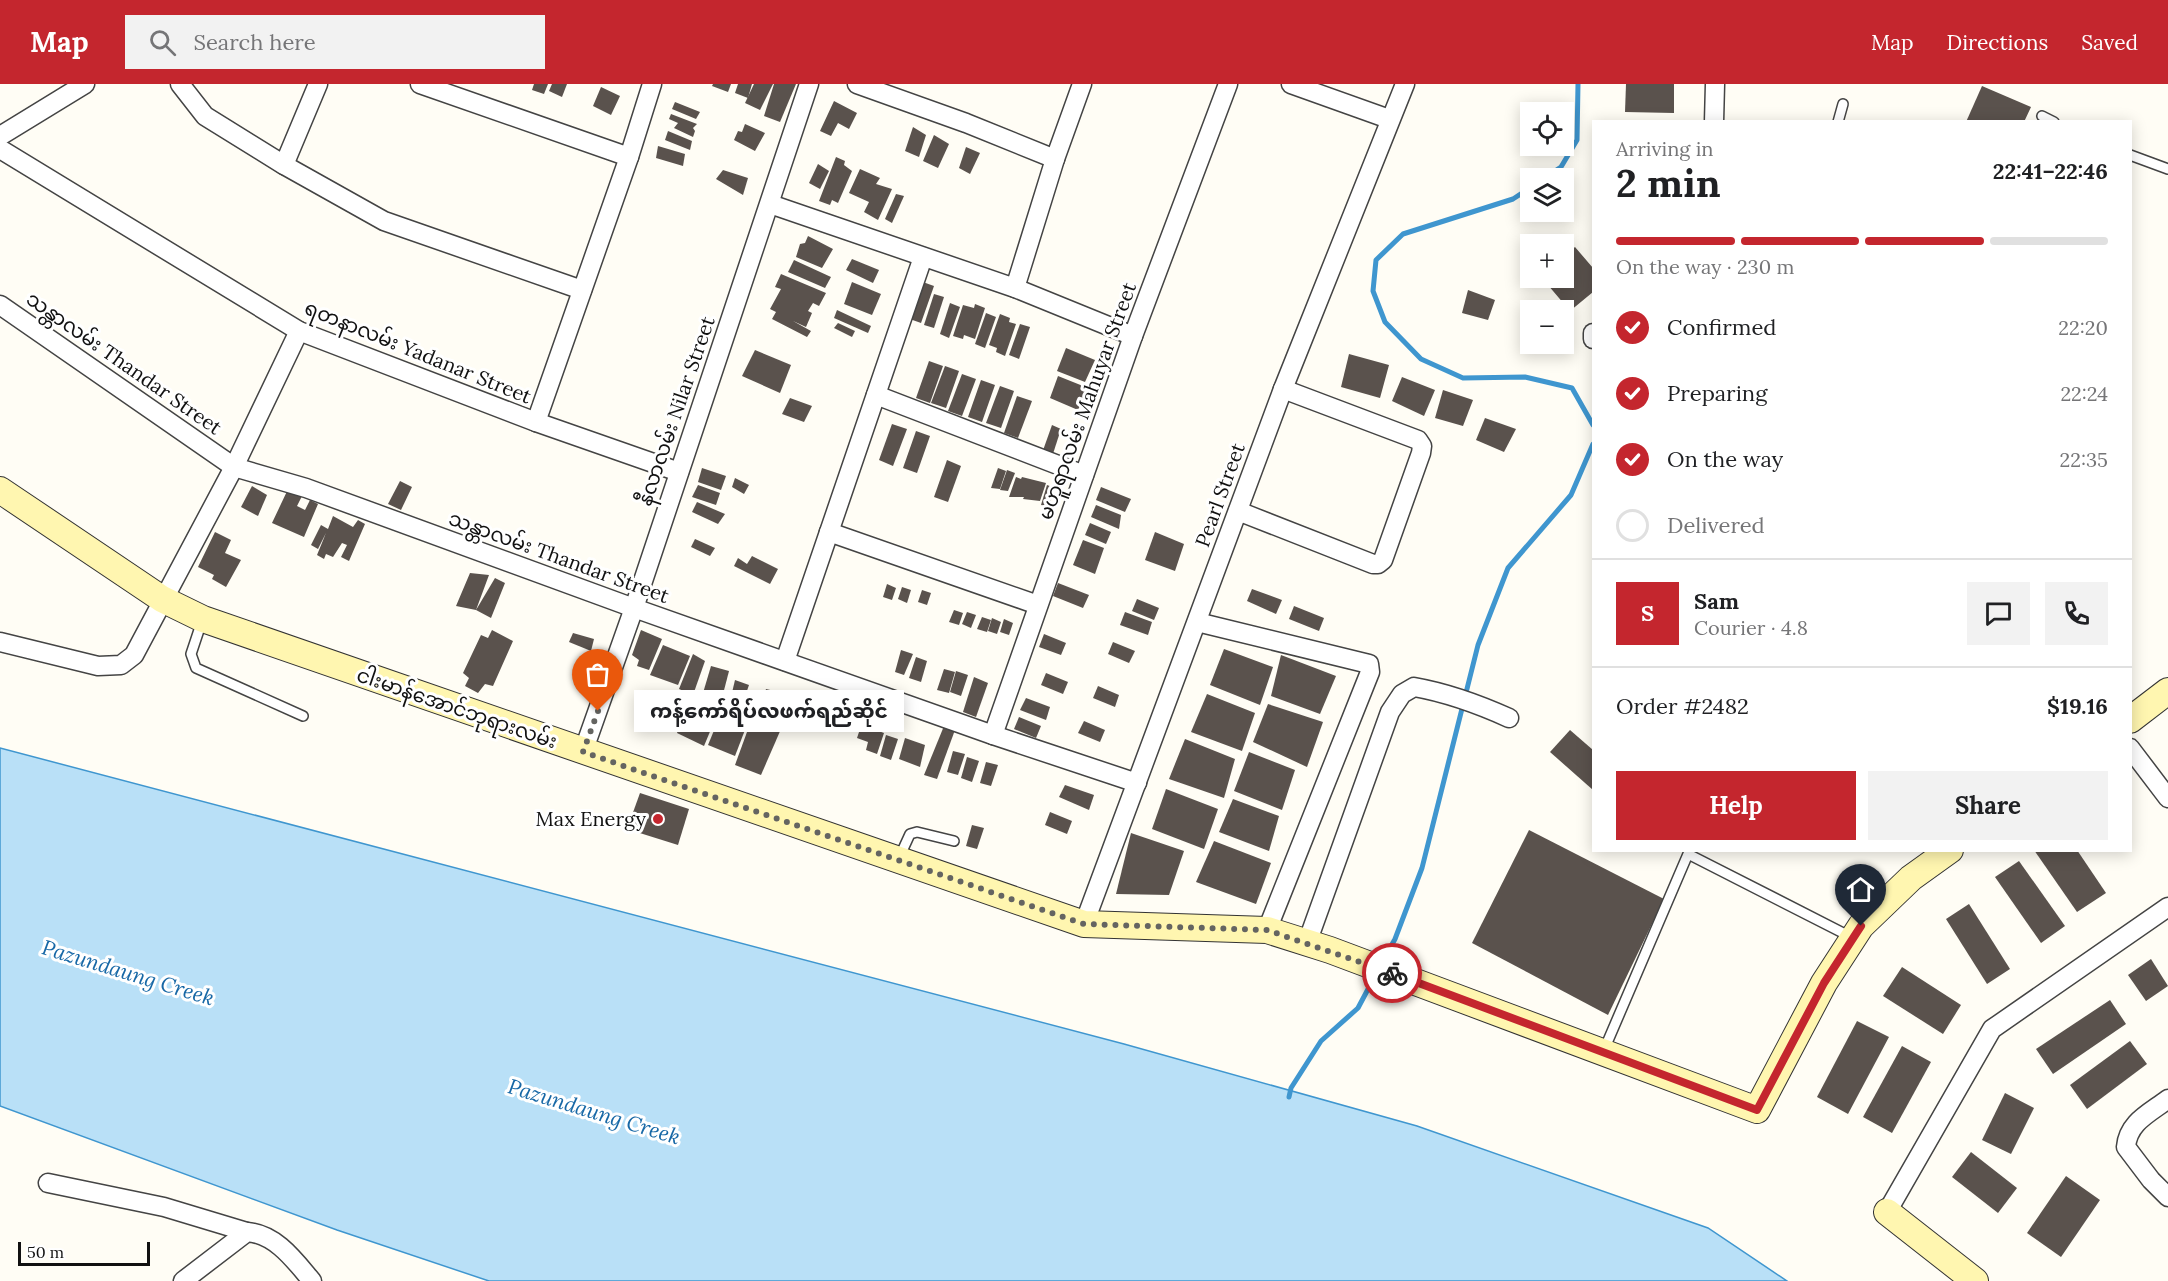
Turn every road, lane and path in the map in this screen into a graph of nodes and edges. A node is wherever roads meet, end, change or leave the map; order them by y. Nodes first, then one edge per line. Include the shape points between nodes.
1 (85, 84) edge
2 (180, 84) edge
3 (318, 84) edge
4 (420, 84) edge
5 (652, 84) edge
6 (809, 84) edge
7 (857, 84) edge
8 (1082, 84) edge
9 (1228, 84) edge
10 (1290, 84) edge
11 (1405, 84) edge
12 (1715, 84) edge
13 (466, 92) edge
14 (1843, 104) dead end
15 (2042, 116) dead end
16 (1389, 119) junction
17 (1714, 120) edge
18 (1839, 120) edge
19 (2050, 120) edge
20 (0, 136) edge
21 (0, 150) edge
22 (2132, 156) edge
23 (629, 157) junction
24 (1055, 159) junction
25 (284, 165) junction
26 (2168, 169) edge
27 (770, 204) junction
28 (923, 257) junction
29 (1015, 288) junction
30 (582, 290) junction
31 (0, 305) edge
32 (299, 331) junction
33 (1133, 336) junction
34 (1283, 389) junction
35 (876, 395) junction
36 (536, 422) junction
37 (234, 467) junction
38 (680, 472) junction
39 (1084, 475) junction
40 (0, 490) edge
41 (1238, 511) junction
42 (829, 532) junction
43 (162, 599) junction
44 (1038, 605) junction
45 (634, 608) junction
46 (203, 619) junction
47 (1197, 622) junction
48 (0, 642) edge
49 (785, 662) junction
50 (2168, 691) edge
51 (303, 716) dead end
52 (1509, 718) dead end
53 (2132, 718) edge
54 (993, 735) junction
55 (2132, 751) edge
56 (583, 752) junction
57 (1137, 783) junction
58 (2168, 798) edge
59 (954, 841) dead end
60 (1689, 852) edge
61 (1947, 852) edge
62 (898, 860) junction
63 (2168, 908) edge
64 (1084, 924) junction
65 (1267, 930) junction
66 (1853, 938) junction
67 (1307, 943) junction
68 (1603, 1053) junction
69 (2168, 1099) edge
70 (48, 1183) dead end
71 (2168, 1197) edge
72 (1887, 1212) joint
73 (247, 1232) junction
74 (183, 1281) edge
75 (312, 1281) edge
76 (1975, 1281) edge

1 - 20 street
2 - 25 street via 205,116
3 - 25 street
4 - 13 street
5 - 23 street
6 - 27 street, နီလာလမ်း Nilar Street
7 - 24 street
8 - 24 street
9 - 33 street, မဟူရာလမ်း Mahuyar Street
10 - 16 street
11 - 16 street, Pearl Street
12 - 17 street
13 - 23 street
14 - 18 lane
15 - 19 lane
16 - 34 street, Pearl Street
21 - 32 street, ရတနာလမ်း Yadanar Street
22 - 26 lane
23 - 30 street
24 - 29 street
25 - 30 street via 384,221
27 - 28 street
27 - 38 street, နီလာလမ်း Nilar Street
28 - 29 street
28 - 35 street
29 - 33 street
30 - 36 street
31 - 37 street, သန္တာလမ်း Thandar Street
32 - 36 street, ရတနာလမ်း Yadanar Street
32 - 37 street
33 - 39 street, မဟူရာလမ်း Mahuyar Street
34 - 41 street, Pearl Street
34 - 41 street via 1418,440 1422,446 1383,560 1373,564
35 - 39 street
35 - 42 street
36 - 38 street, ရတနာလမ်း Yadanar Street
37 - 43 street
37 - 45 street, သန္တာလမ်း Thandar Street via 306,488
38 - 45 street, နီလာလမ်း Nilar Street
39 - 44 street, မဟူရာလမ်း Mahuyar Street
40 - 43 main road, ငါးမာန်အောင်ဘုရားလမ်း
41 - 47 street, Pearl Street
42 - 44 street
42 - 49 street
43 - 46 main road, ငါးမာန်အောင်ဘုရားလမ်း
43 - 48 street via 134,655 121,665 98,666
44 - 54 street, မဟူရာလမ်း Mahuyar Street
45 - 49 street, သန္တာလမ်း Thandar Street
45 - 56 street, နီလာလမ်း Nilar Street
46 - 51 lane via 191,654 196,668
46 - 56 main road, ငါးမာန်အောင်ဘုရားလမ်း
47 - 57 street, Pearl Street
47 - 65 street via 1369,664 1370,672
49 - 54 street, သန္တာလမ်း Thandar Street
50 - 53 main road
52 - 67 street via 1455,696 1414,687 1402,694 1390,712
54 - 57 street, သန္တာလမ်း Thandar Street
55 - 58 street
56 - 62 main road, ငါးမာန်အောင်ဘုရားလမ်း
57 - 64 street, Pearl Street
59 - 62 lane via 917,832 910,834
60 - 66 lane
60 - 68 lane
61 - 66 main road, ငါးမာန်အောင်ဘုရားလမ်း via 1911,878
62 - 64 main road, ငါးမာန်အောင်ဘုရားလမ်း
63 - 72 street via 1992,1029
64 - 65 main road, ငါးမာန်အောင်ဘုရားလမ်း
65 - 67 main road, ငါးမာန်အောင်ဘုရားလမ်း
66 - 68 main road, ငါးမာန်အောင်ဘုရားလမ်း via 1824,983 1757,1110
67 - 68 main road, ငါးမာန်အောင်ဘုရားလမ်း
69 - 71 street via 2133,1125 2126,1147
70 - 73 street via 164,1207
72 - 76 main road
73 - 74 street
73 - 75 street via 274,1241

